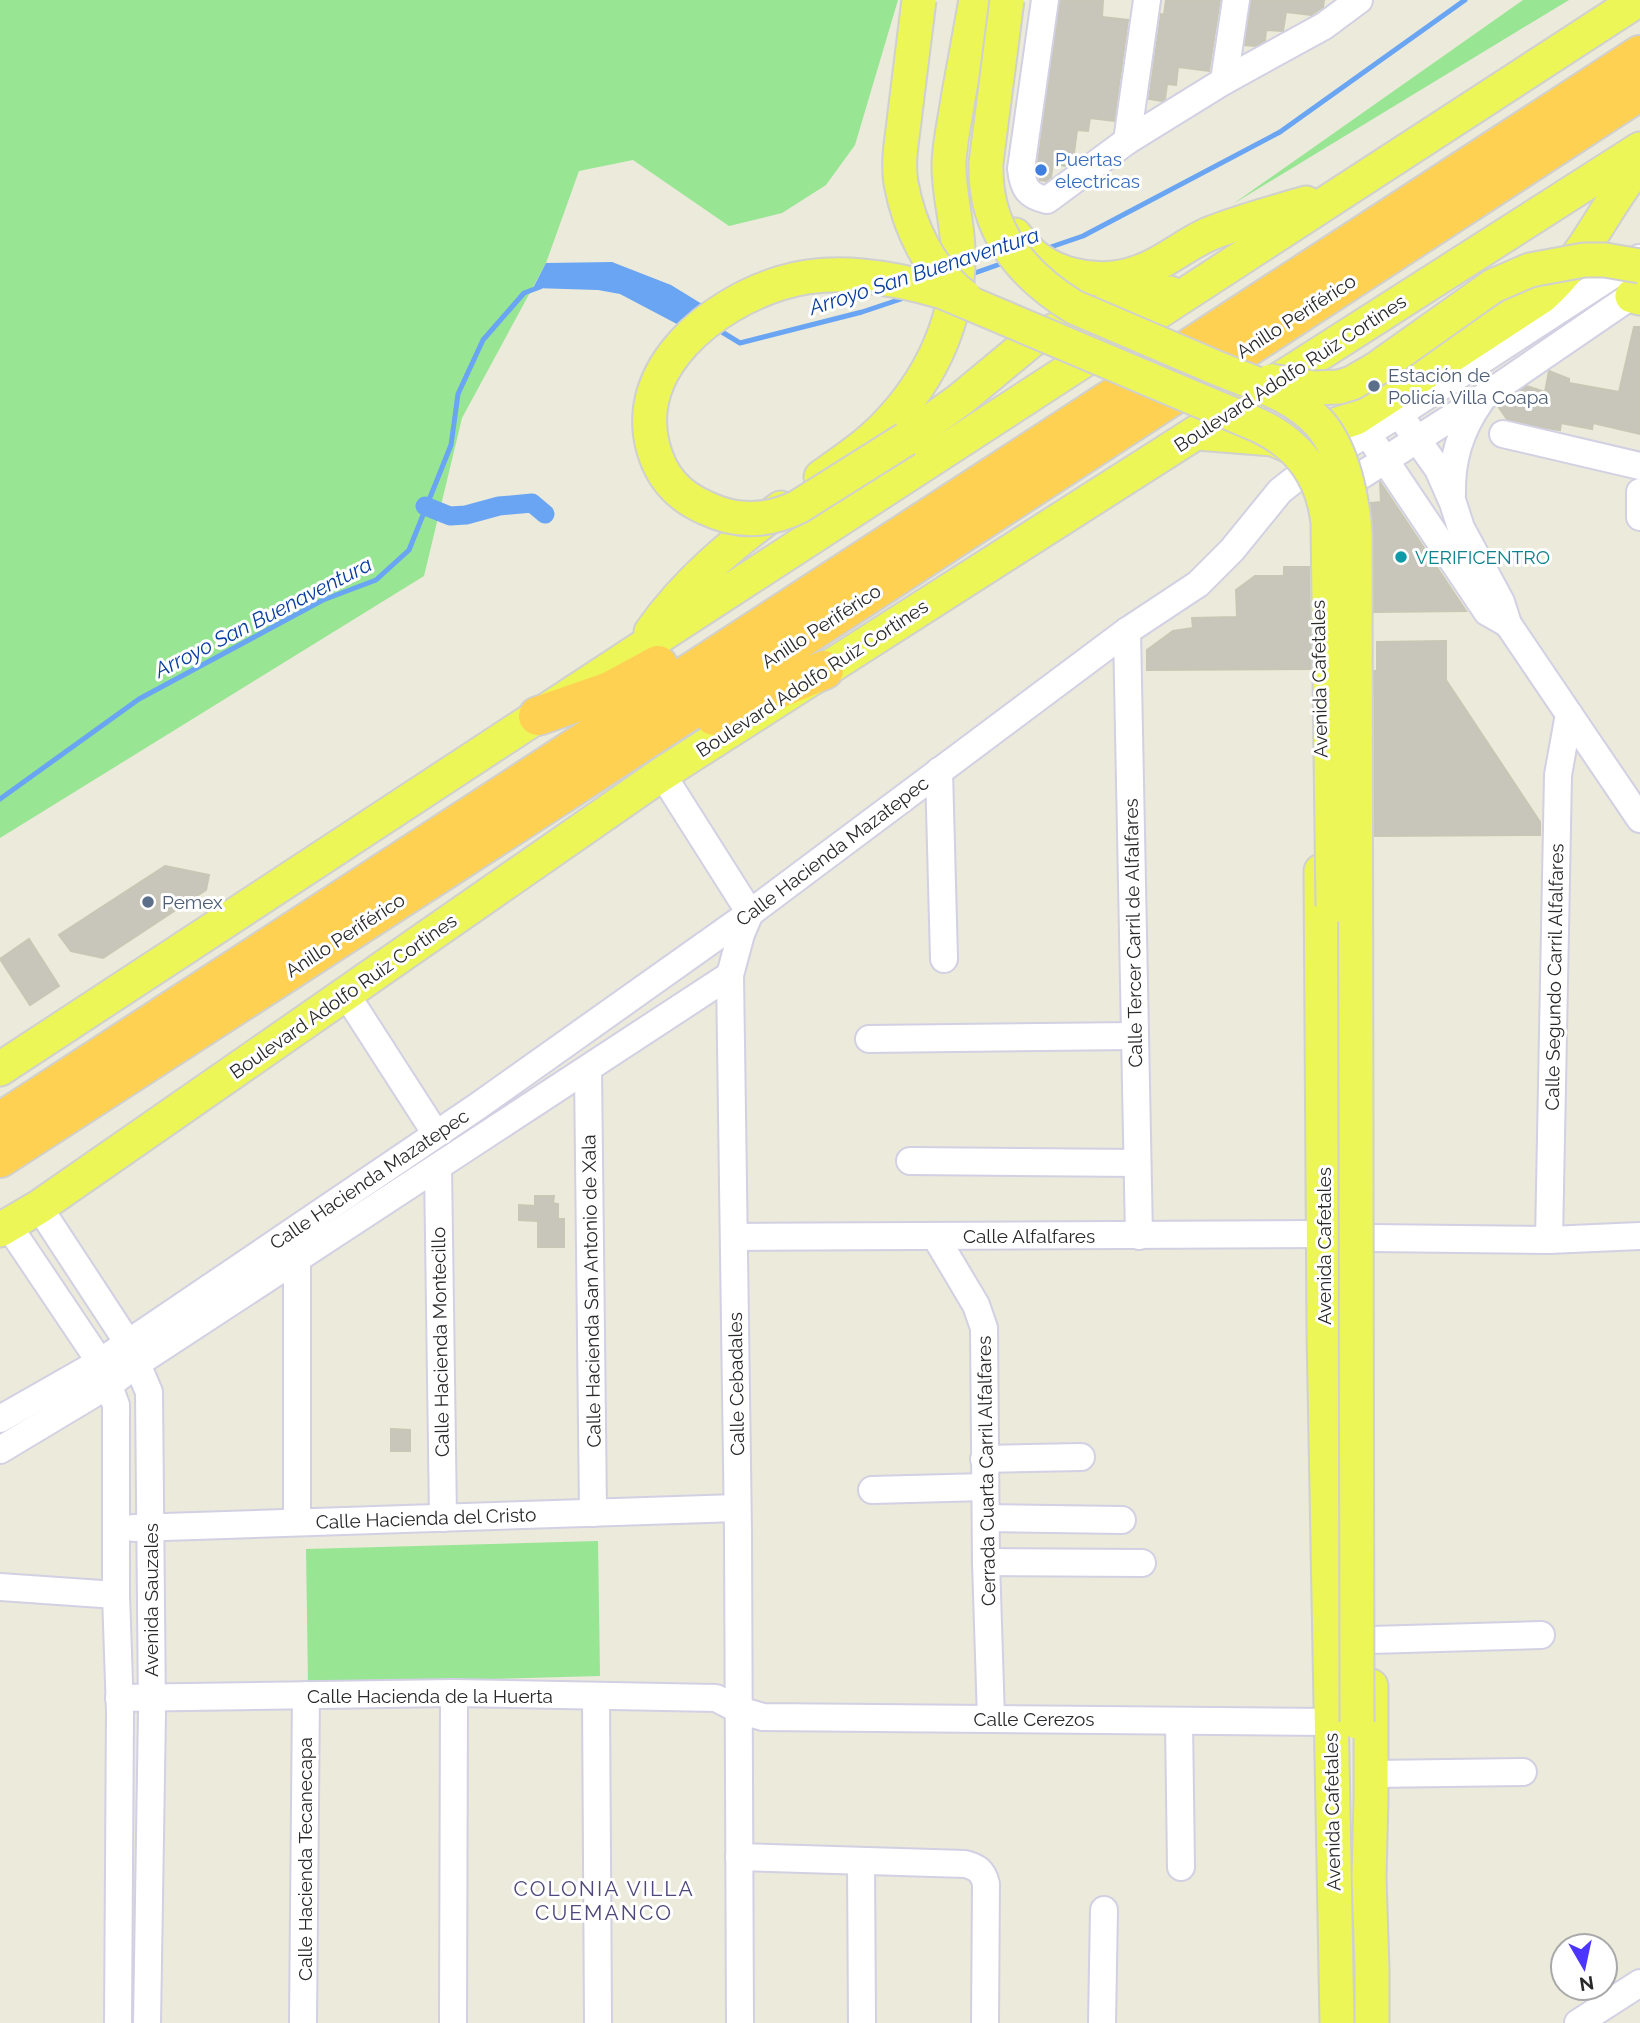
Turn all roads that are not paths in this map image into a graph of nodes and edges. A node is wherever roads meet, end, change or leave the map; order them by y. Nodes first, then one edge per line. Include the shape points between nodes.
1 (919, 0) edge
2 (976, 0) edge
3 (1007, 0) edge
4 (1022, 0) edge
5 (1045, 0) edge
6 (1147, 0) edge
7 (1236, 0) edge
8 (1359, 0) edge
9 (1638, 0) edge
10 (1326, 13) edge
11 (1640, 55) edge
12 (1224, 81) junction
13 (1640, 91) edge
14 (1127, 141) junction
15 (1640, 149) edge
16 (1640, 163) edge
17 (1339, 194) junction
18 (1640, 257) edge
19 (1196, 286) junction
20 (1638, 287) edge
21 (981, 309) junction
22 (1221, 370) junction
23 (1485, 396) junction
24 (1399, 414) junction
25 (1260, 426) junction
26 (1197, 433) junction
27 (1367, 434) junction
28 (1503, 434) dead end
29 (1417, 439) junction
30 (1640, 466) edge
31 (1373, 468) junction
32 (1308, 469) junction
33 (1640, 492) edge
34 (1453, 503) junction
35 (1315, 504) junction
36 (1640, 517) edge
37 (1318, 556) junction
38 (1365, 564) junction
39 (811, 593) junction
40 (1508, 624) junction
41 (1127, 631) junction
42 (637, 651) junction
43 (824, 670) junction
44 (1569, 714) junction
45 (538, 716) junction
46 (628, 751) junction
47 (939, 772) junction
48 (662, 774) junction
49 (1640, 819) edge
50 (750, 913) junction
51 (944, 959) dead end
52 (730, 975) junction
53 (346, 995) junction
54 (1135, 1036) junction
55 (869, 1039) dead end
56 (0, 1069) edge
57 (588, 1070) junction
58 (478, 1106) junction
59 (0, 1122) edge
60 (495, 1130) junction
61 (436, 1134) junction
62 (0, 1158) edge
63 (910, 1161) dead end
64 (1137, 1163) junction
65 (438, 1167) junction
66 (1324, 1198) junction
67 (39, 1208) junction
68 (4, 1228) edge
69 (1324, 1234) junction
70 (935, 1236) junction
71 (1139, 1236) junction
72 (1640, 1236) edge
73 (734, 1237) junction
74 (1371, 1238) junction
75 (1549, 1240) junction
76 (297, 1259) junction
77 (214, 1299) junction
78 (1324, 1331) junction
79 (1371, 1336) junction
80 (133, 1353) junction
81 (105, 1373) junction
82 (3, 1434) edge
83 (116, 1437) junction
84 (149, 1437) junction
85 (1081, 1457) dead end
86 (984, 1459) junction
87 (985, 1487) junction
88 (872, 1490) dead end
89 (737, 1508) junction
90 (593, 1513) junction
91 (443, 1518) junction
92 (986, 1518) junction
93 (1122, 1520) dead end
94 (297, 1522) junction
95 (151, 1527) junction
96 (115, 1528) junction
97 (986, 1562) junction
98 (1142, 1563) dead end
99 (0, 1587) edge
100 (116, 1595) junction
101 (1541, 1635) dead end
102 (1371, 1640) junction
103 (454, 1693) junction
104 (306, 1695) junction
105 (596, 1697) junction
106 (119, 1698) junction
107 (152, 1698) junction
108 (739, 1710) junction
109 (991, 1719) junction
110 (1180, 1720) junction
111 (1343, 1722) junction
112 (1523, 1772) dead end
113 (1371, 1774) junction
114 (739, 1857) junction
115 (861, 1861) junction
116 (1181, 1867) dead end
117 (1104, 1910) dead end
118 (1372, 1969) junction
119 (1640, 1983) edge
120 (118, 2023) edge
121 (147, 2023) edge
122 (303, 2023) edge
123 (453, 2023) edge
124 (598, 2023) edge
125 (740, 2023) edge
126 (862, 2023) edge
127 (985, 2023) edge
128 (1102, 2023) edge
129 (1337, 2023) edge
130 (1372, 2023) edge
131 (1578, 2023) edge

1 - 21 main road, bridge via 901,182 921,246 951,287
2 - 42 main road, bridge via 950,145 958,252 954,300 930,368 900,410 869,441 713,561
3 - 22 main road, bridge via 985,180 991,211 1004,239 1029,274 1074,307
4 - 17 main road via 998,153 999,190 1011,229 1043,264 1096,278 1143,271 1219,230
5 - 14 street via 1021,169 1027,192 1047,200
6 - 14 street
7 - 12 street
8 - 10 street
9 - 17 main road
10 - 12 street
11 - 39 highway, Anillo Periférico
12 - 14 street
13 - 46 highway, Anillo Periférico
15 - 26 main road, Boulevard Adolfo Ruiz Cortines
16 - 25 main road, bridge via 1574,262 1541,297 1356,418 1304,433
17 - 19 main road
18 - 24 street, Calle Hacienda Mazatepec
19 - 21 main road, bridge via 1095,313 1042,335 906,439 785,513 759,519 731,518 692,502 673,487 659,465 651,438 650,409 657,383 685,341 741,299 805,277 874,277 920,285
19 - 42 main road
20 - 22 main road, bridge via 1605,260 1542,267 1516,275 1493,286 1364,377 1339,387 1304,387
20 - 23 street
21 - 25 main road, bridge
22 - 111 main road, bridge via 1296,403 1320,424 1339,460 1354,511
23 - 29 street
23 - 34 street via 1458,446
24 - 27 street, Calle Hacienda Mazatepec
24 - 29 street
25 - 66 main road, bridge via 1275,433 1309,465 1326,509 1335,1084
26 - 32 main road via 1273,439 1289,446
26 - 43 main road, Boulevard Adolfo Ruiz Cortines
27 - 31 street
27 - 32 street, Calle Hacienda Mazatepec
28 - 30 street
29 - 31 street
29 - 34 street via 1438,469
31 - 32 street
31 - 35 street
31 - 38 main road, Avenida Cafetales
31 - 40 street via 1487,612
32 - 35 main road, Avenida Cafetales
32 - 41 street, Calle Hacienda Mazatepec via 1280,491 1198,584
33 - 36 street
34 - 40 street via 1466,541 1501,602
35 - 37 main road, Avenida Cafetales
37 - 38 main road via 1325,545 1349,545
37 - 66 main road, Avenida Cafetales
38 - 74 main road, Avenida Cafetales
39 - 45 highway via 720,631 610,691
39 - 59 highway, Anillo Periférico
40 - 44 street
41 - 47 street, Calle Hacienda Mazatepec
41 - 54 street, Calle Tercer Carril de Alfalfares
42 - 45 main road
43 - 46 highway
43 - 48 main road, Boulevard Adolfo Ruiz Cortines
44 - 49 street
44 - 75 street, Calle Segundo Carril Alfalfares via 1558,775
45 - 56 main road
46 - 62 highway, Anillo Periférico
47 - 50 street, Calle Hacienda Mazatepec
47 - 51 street
48 - 50 street
48 - 53 main road, Boulevard Adolfo Ruiz Cortines
50 - 52 street, Calle Cebadales
50 - 58 street, Calle Hacienda Mazatepec
52 - 57 street, Calle Hacienda Mazatepec
52 - 73 street, Calle Cebadales
53 - 61 street
53 - 67 main road, Boulevard Adolfo Ruiz Cortines
54 - 55 street
54 - 64 street, Calle Tercer Carril de Alfalfares
57 - 60 street, Calle Hacienda Mazatepec
57 - 90 street, Calle Hacienda San Antonio de Xala
58 - 60 street
58 - 61 street, Calle Hacienda Mazatepec
60 - 65 street, Calle Hacienda Mazatepec
61 - 77 street, Calle Hacienda Mazatepec
63 - 64 street
64 - 71 street, Calle Tercer Carril de Alfalfares
65 - 76 street, Calle Hacienda Mazatepec
65 - 91 street, Calle Hacienda Montecillo
66 - 69 main road, Avenida Cafetales
67 - 68 main road, Boulevard Adolfo Ruiz Cortines
67 - 80 street, Avenida Sauzales
68 - 81 street, Avenida Sauzales
69 - 71 street, Calle Alfalfares
69 - 78 main road, Avenida Cafetales
70 - 71 street, Calle Alfalfares
70 - 73 street, Calle Alfalfares
70 - 86 street, Cerrada Cuarta Carril Alfalfares via 985,1328
72 - 75 street
73 - 89 street, Calle Cebadales
74 - 75 street
74 - 79 main road, Avenida Cafetales
76 - 77 street, Calle Hacienda Mazatepec
76 - 94 street
77 - 80 street, Calle Hacienda Mazatepec
78 - 79 main road via 1327,1318 1345,1310 1358,1315
78 - 111 main road, Avenida Cafetales
79 - 102 main road, Avenida Cafetales
80 - 81 street, Calle Hacienda Mazatepec
80 - 84 street, Avenida Sauzales via 149,1392
81 - 82 street, Calle Hacienda Mazatepec
81 - 83 street, Avenida Sauzales via 116,1405
83 - 84 street
83 - 96 street, Avenida Sauzales
84 - 95 street, Avenida Sauzales
85 - 86 street
86 - 87 street, Cerrada Cuarta Carril Alfalfares
87 - 88 street
87 - 92 street, Cerrada Cuarta Carril Alfalfares
89 - 90 street, Calle Hacienda del Cristo
89 - 108 street, Calle Cebadales
90 - 91 street, Calle Hacienda del Cristo
91 - 94 street, Calle Hacienda del Cristo
92 - 93 street
92 - 97 street, Cerrada Cuarta Carril Alfalfares
94 - 95 street, Calle Hacienda del Cristo
95 - 96 street, Calle Hacienda del Cristo
95 - 107 street, Avenida Sauzales
96 - 100 street, Avenida Sauzales
97 - 98 street
97 - 109 street, Cerrada Cuarta Carril Alfalfares
99 - 100 street
100 - 106 street, Avenida Sauzales
101 - 102 street
102 - 113 main road, Avenida Cafetales
103 - 104 street, Calle Hacienda de la Huerta
103 - 105 street, Calle Hacienda de la Huerta
103 - 123 street
104 - 107 street, Calle Hacienda de la Huerta
104 - 122 street, Calle Hacienda Tecanecapa
105 - 108 street, Calle Hacienda de la Huerta via 716,1698
105 - 124 street
106 - 107 street, Calle Hacienda de la Huerta
106 - 120 street, Avenida Sauzales
107 - 121 street, Avenida Sauzales
108 - 109 street, Calle Cerezos via 763,1717
108 - 114 street, Calle Cebadales
109 - 110 street, Calle Cerezos
110 - 111 street, Calle Cerezos
110 - 116 street
111 - 118 main road via 1357,1798 1361,1888
111 - 129 main road, Avenida Cafetales
112 - 113 street
113 - 118 main road, Avenida Cafetales
114 - 115 street
114 - 125 street, Calle Cebadales
115 - 126 street
115 - 127 street via 965,1864 980,1870 986,1884
117 - 128 street
118 - 130 main road, Avenida Cafetales
119 - 131 street

